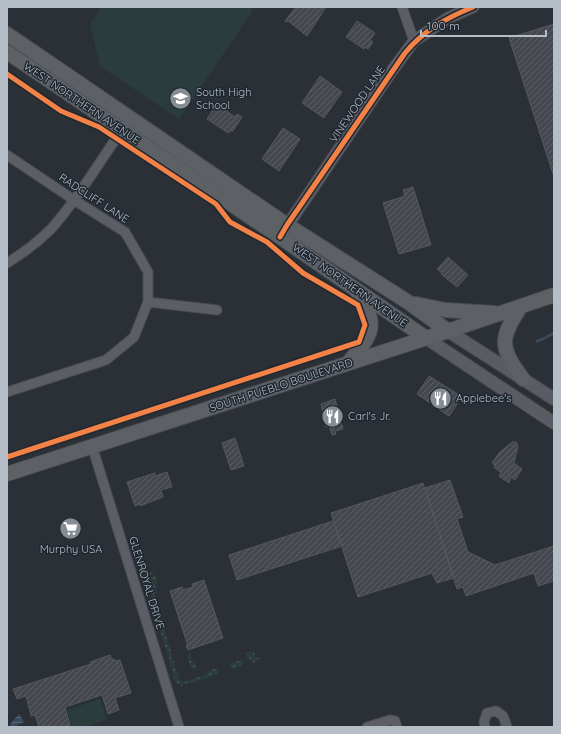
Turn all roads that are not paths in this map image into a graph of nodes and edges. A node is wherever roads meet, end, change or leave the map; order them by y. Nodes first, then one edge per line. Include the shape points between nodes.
1 (402, 7) edge
2 (473, 7) edge
3 (7, 34) edge
4 (414, 41) junction
5 (7, 52) edge
6 (131, 119) junction
7 (122, 130) junction
8 (7, 154) edge
9 (74, 200) junction
10 (284, 231) junction
11 (7, 263) edge
12 (355, 289) junction
13 (554, 295) edge
14 (148, 302) junction
15 (408, 302) junction
16 (521, 306) junction
17 (217, 310) dead end
18 (500, 313) junction
19 (448, 331) junction
20 (426, 338) junction
21 (348, 363) junction
22 (523, 379) junction
23 (7, 392) edge
24 (554, 399) edge
25 (554, 423) edge
26 (92, 446) junction
27 (7, 474) edge
28 (179, 727) edge
29 (367, 727) edge
30 (397, 727) edge
31 (485, 727) edge
32 (507, 727) edge

1 - 4 street
2 - 4 street, VINEWOOD LANE via 443,21
3 - 6 main road, WEST NORTHERN AVENUE
4 - 10 street, VINEWOOD LANE
5 - 7 main road, WEST NORTHERN AVENUE
6 - 7 street
6 - 10 main road, WEST NORTHERN AVENUE
7 - 9 street
7 - 10 main road, WEST NORTHERN AVENUE
8 - 9 street, RADCLIFF LANE
9 - 11 street via 33,245
9 - 14 street, RADCLIFF LANE via 125,232 148,272
10 - 12 main road, WEST NORTHERN AVENUE
10 - 15 main road, WEST NORTHERN AVENUE
12 - 20 main road, WEST NORTHERN AVENUE
12 - 21 main road via 366,304 372,326 370,334
13 - 16 main road, SOUTH PUEBLO BOULEVARD
14 - 17 street
14 - 23 street, RADCLIFF LANE via 134,337 106,360
15 - 18 main road via 445,310
15 - 19 main road, WEST NORTHERN AVENUE
16 - 18 main road, SOUTH PUEBLO BOULEVARD
16 - 22 main road via 505,340 507,352
18 - 19 main road, SOUTH PUEBLO BOULEVARD
19 - 20 main road, SOUTH PUEBLO BOULEVARD
19 - 22 main road, WEST NORTHERN AVENUE
20 - 21 main road, SOUTH PUEBLO BOULEVARD
20 - 25 main road, WEST NORTHERN AVENUE
21 - 26 main road, SOUTH PUEBLO BOULEVARD
22 - 24 main road, WEST NORTHERN AVENUE
26 - 27 main road, SOUTH PUEBLO BOULEVARD
26 - 28 street, GLENROYAL DRIVE
29 - 30 street via 390,720 395,721
31 - 32 street via 486,713 496,711 503,716

